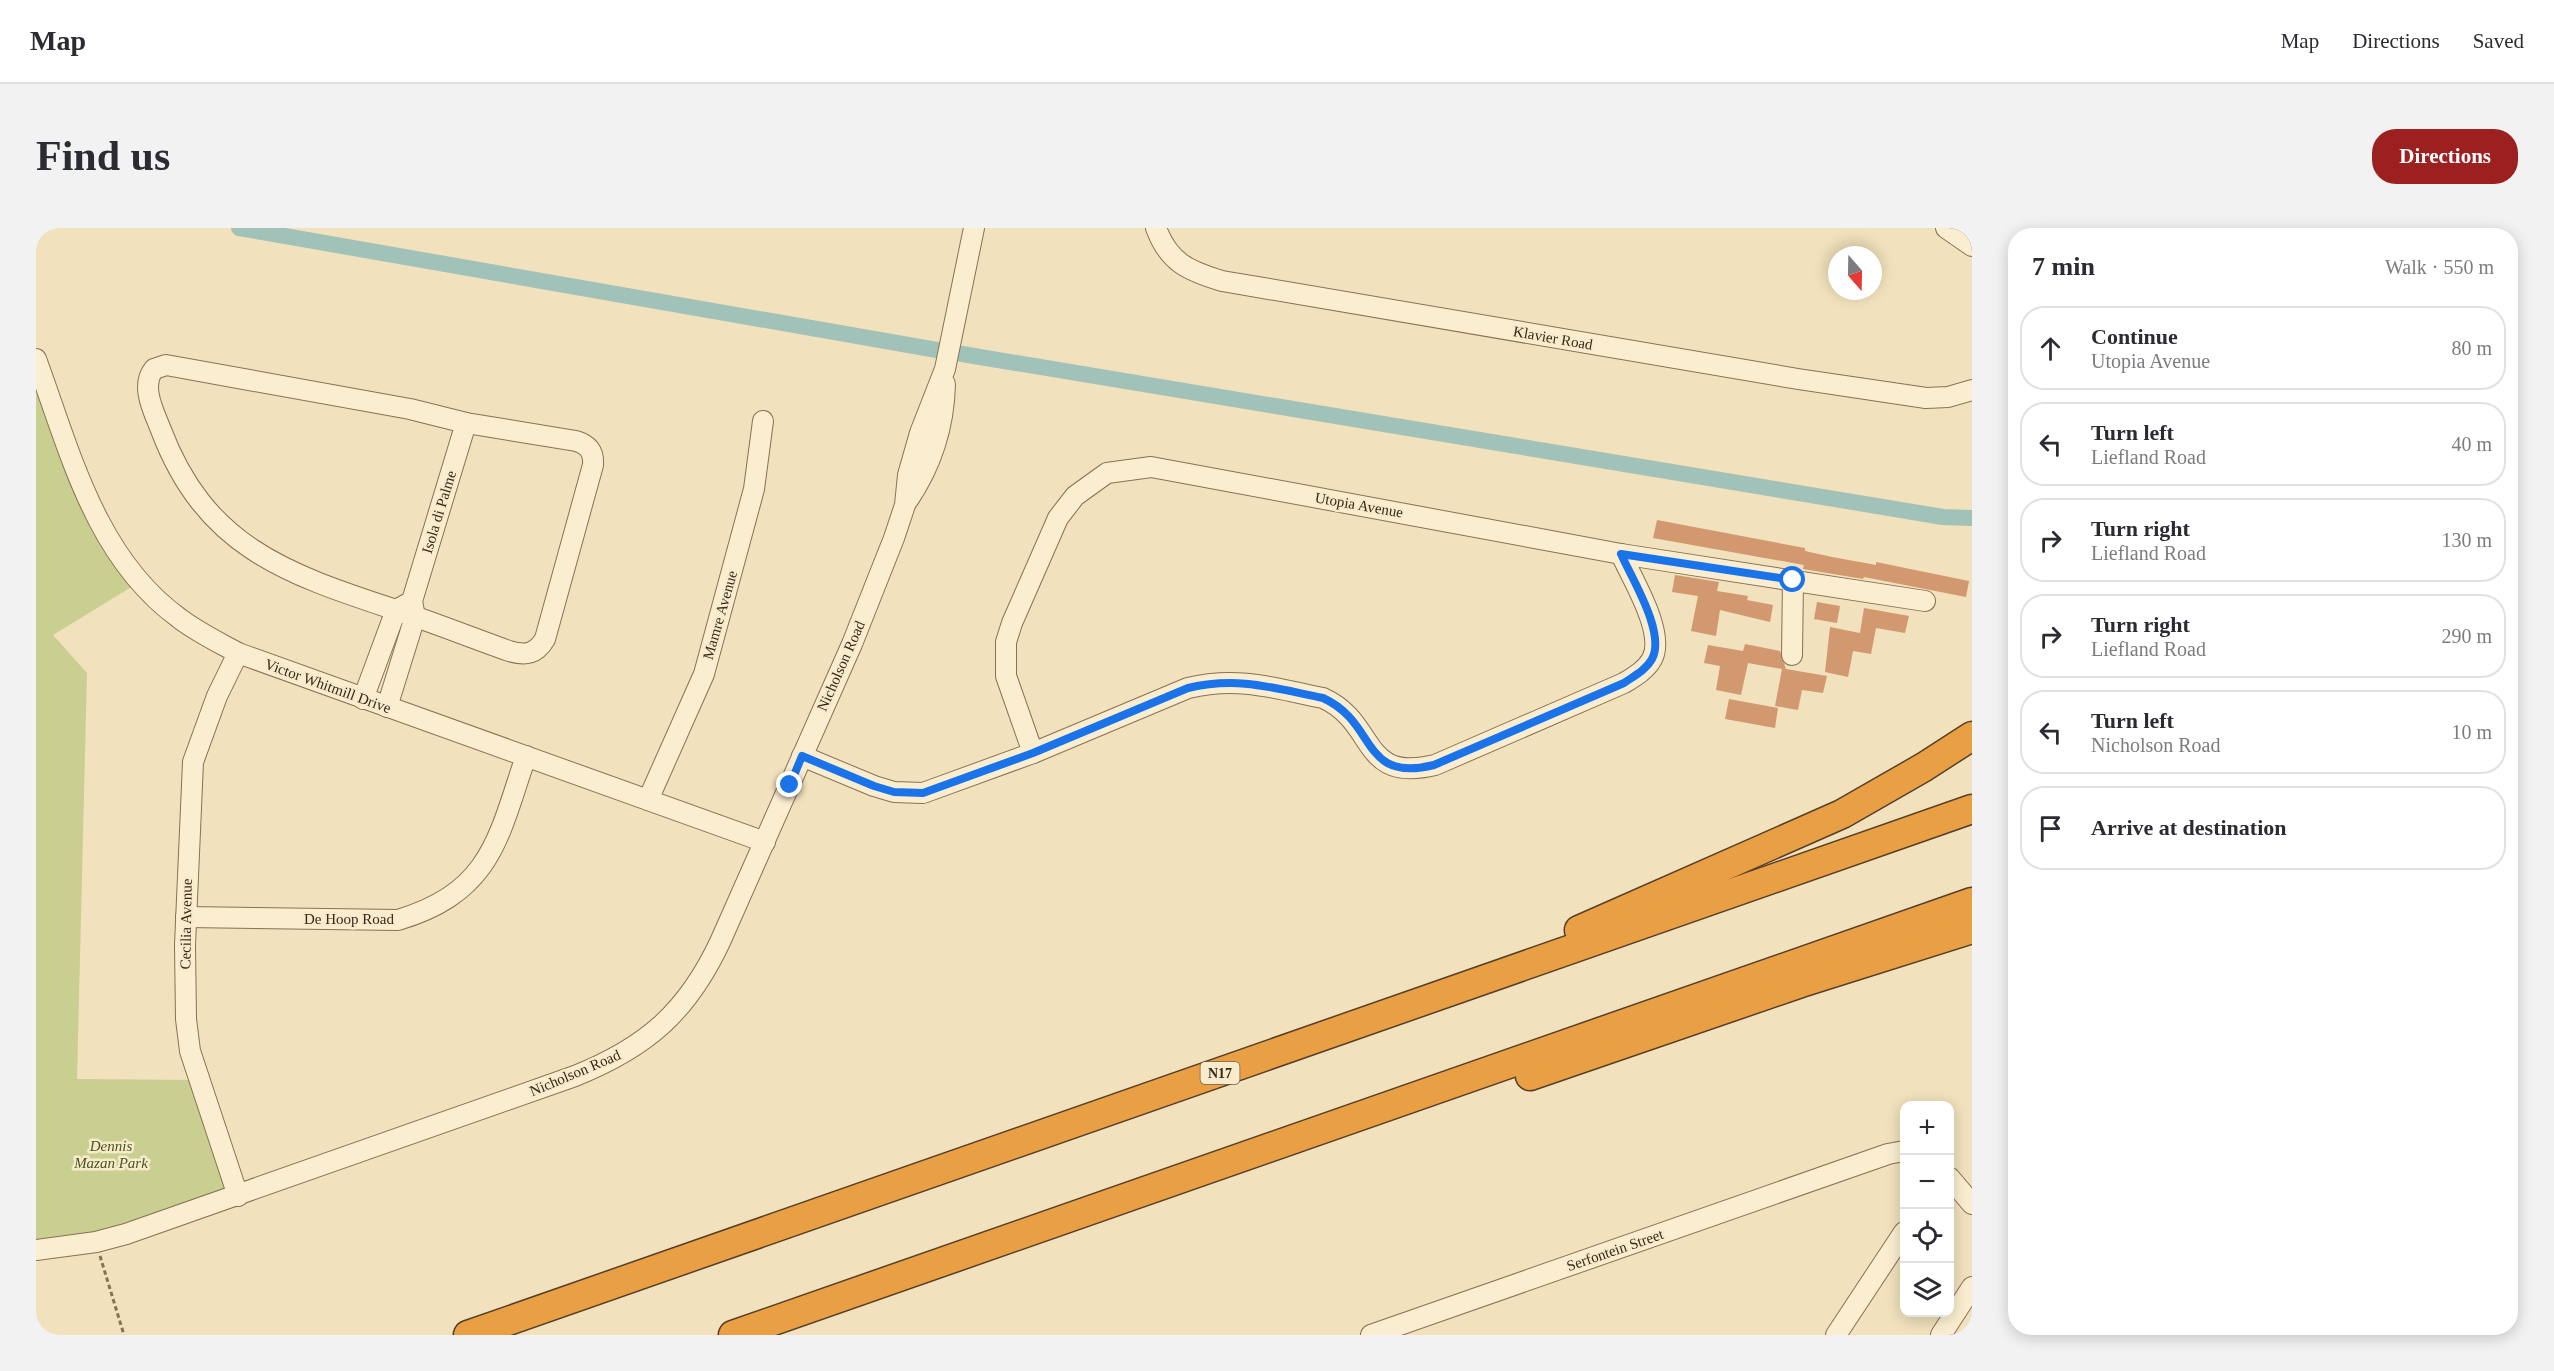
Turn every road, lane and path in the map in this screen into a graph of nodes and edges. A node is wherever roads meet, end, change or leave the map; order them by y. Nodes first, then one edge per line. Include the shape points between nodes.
1 (974, 228) edge
2 (1156, 228) edge
3 (1946, 228) edge
4 (1972, 246) edge
5 (36, 359) edge
6 (1972, 390) edge
7 (763, 422) dead end
8 (466, 423) junction
9 (1621, 554) junction
10 (1793, 580) junction
11 (1925, 601) dead end
12 (408, 610) junction
13 (238, 653) junction
14 (1792, 655) dead end
15 (363, 699) junction
16 (387, 707) junction
17 (1972, 736) edge
18 (1033, 753) junction
19 (526, 756) junction
20 (802, 756) junction
21 (648, 800) junction
22 (1972, 808) edge
23 (765, 842) junction
24 (1972, 902) edge
25 (186, 917) junction
26 (1972, 929) edge
27 (1368, 1022) junction
28 (1900, 1152) edge
29 (1954, 1183) edge
30 (238, 1196) junction
31 (1121, 1201) junction
32 (1972, 1204) edge
33 (1900, 1239) edge
34 (96, 1242) junction
35 (36, 1250) edge
36 (1972, 1287) edge
37 (124, 1335) edge
38 (468, 1335) edge
39 (733, 1335) edge
40 (1371, 1335) edge
41 (1836, 1335) edge
42 (1941, 1335) edge

1 - 20 street, Nicholson Road via 945,369 944,406 930,460 905,505 865,612
2 - 6 street, Klavier Road via 1179,263 1190,271 1221,281 1902,395 1948,397
3 - 4 street
5 - 13 street, Victor Whitmill Drive via 89,503 105,535 159,601
7 - 21 street, Mamre Avenue via 754,489 704,674
8 - 12 street, Isola di Palme
8 - 12 street via 576,441 590,449 594,457 545,639 536,651 519,654
8 - 12 street via 166,365 150,374 148,391 166,444 196,494 224,530 300,577
9 - 10 street, Utopia Avenue
9 - 18 street via 1656,637 1652,659 1641,672 1624,683 1434,765 1412,771 1398,769 1380,758 1356,724 1323,698 1238,681 1188,688
9 - 18 street, Utopia Avenue via 1150,467 1107,473 1075,495 1058,518 1006,642 1006,676
10 - 11 street, Utopia Avenue
10 - 14 street
12 - 15 street, Isola di Palme
12 - 16 street, Isola di Palme
13 - 15 street, Victor Whitmill Drive
13 - 25 street, Cecilia Avenue via 217,696 193,762
15 - 16 street, Victor Whitmill Drive
16 - 19 street, Victor Whitmill Drive
17 - 27 highway via 1842,814
18 - 20 street via 943,787 909,794 874,786
19 - 21 street, Victor Whitmill Drive
19 - 25 street, De Hoop Road via 501,828 478,872 463,889 426,911 398,920
20 - 23 street, Nicholson Road
21 - 23 street, Victor Whitmill Drive
22 - 27 highway, N17
23 - 30 street, Nicholson Road via 695,988 670,1018 635,1048 575,1076
24 - 31 highway via 1430,1089
25 - 30 street, Cecilia Avenue via 186,1019 190,1051
26 - 31 highway via 1284,1157 1151,1198
27 - 38 highway, N17
28 - 40 street, Serfontein Street
29 - 32 street
30 - 34 street, Nicholson Road
31 - 39 highway
33 - 41 street
34 - 35 street, Nicholson Road
34 - 37 path
36 - 42 street

